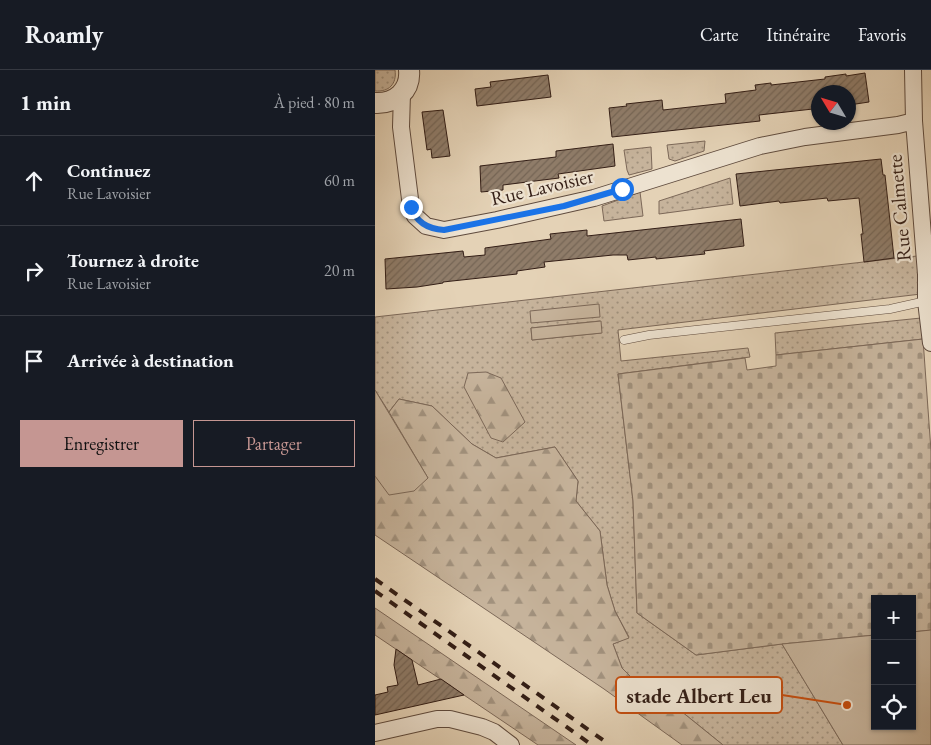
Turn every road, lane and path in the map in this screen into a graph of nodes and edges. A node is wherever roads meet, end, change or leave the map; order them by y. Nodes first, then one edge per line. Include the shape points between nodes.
1 (421, 70) edge
2 (913, 70) edge
3 (406, 83) edge
4 (378, 103) edge
5 (914, 121) junction
6 (401, 127) junction
7 (926, 301) junction
8 (624, 340) dead end
9 (931, 343) edge
10 (375, 733) edge
11 (511, 745) edge

1 - 3 street
2 - 5 street, Rue Calmette
3 - 4 street via 389,102
3 - 6 street, Rue Lavoisier
4 - 6 street
5 - 6 street, Rue Lavoisier via 760,146 594,198 444,230 426,226 412,211
5 - 7 street, Rue Calmette
7 - 8 lane via 890,309
7 - 9 street, Rue Calmette
10 - 11 street via 450,719 494,732

